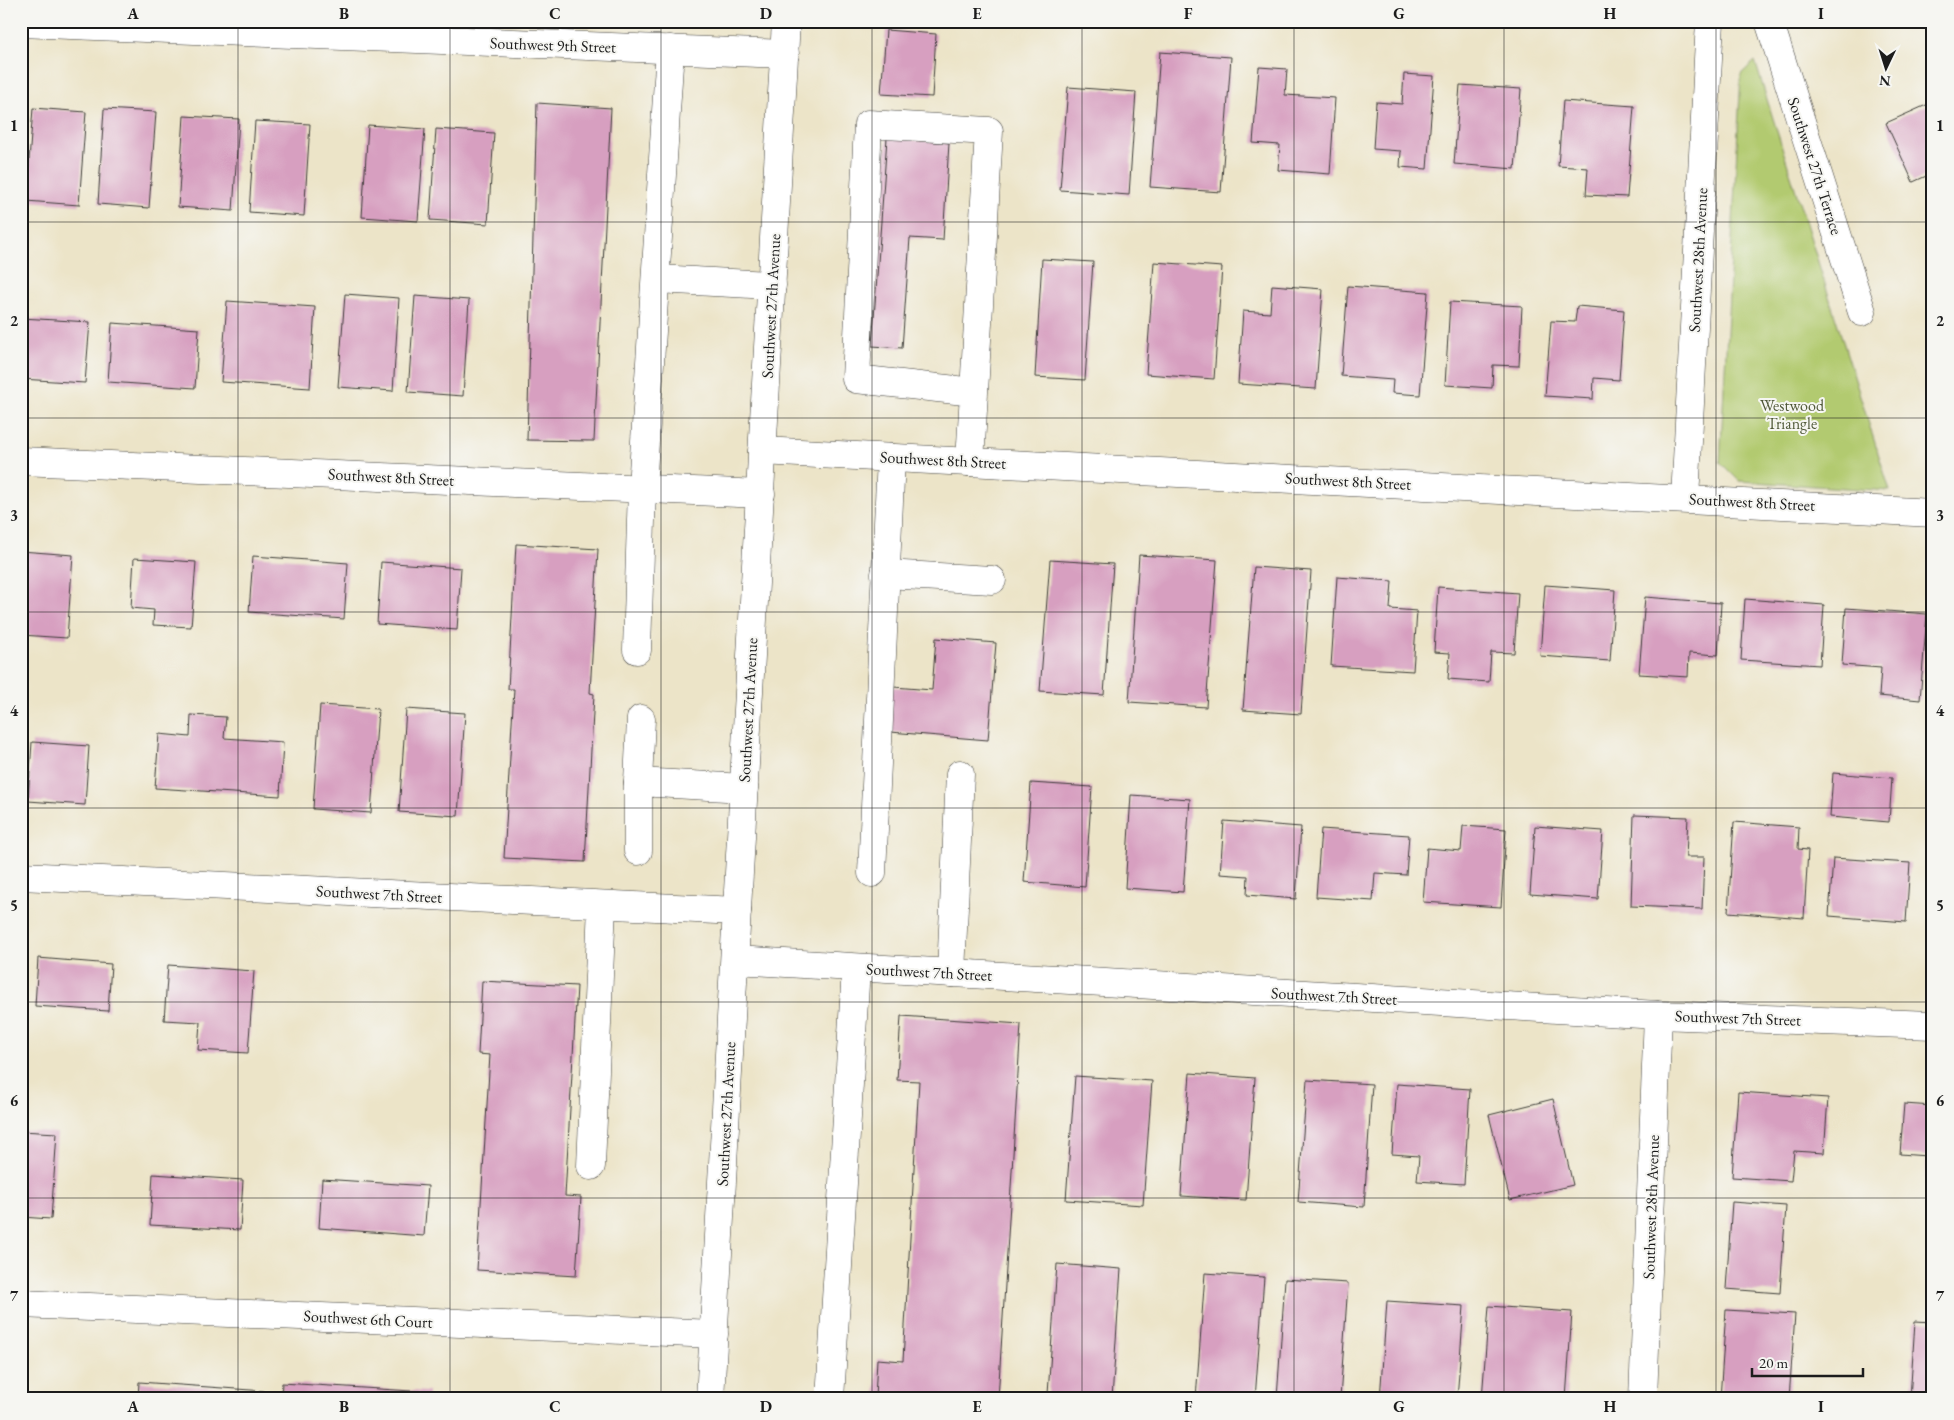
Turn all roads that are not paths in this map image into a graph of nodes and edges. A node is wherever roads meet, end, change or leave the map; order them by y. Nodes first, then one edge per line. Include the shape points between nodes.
1 (786, 21) edge
2 (1710, 21) edge
3 (1768, 21) edge
4 (21, 23) edge
5 (670, 49) junction
6 (785, 54) junction
7 (656, 279) junction
8 (772, 285) junction
9 (1862, 312) dead end
10 (974, 392) junction
11 (762, 451) junction
12 (891, 458) junction
13 (21, 460) edge
14 (970, 462) junction
15 (642, 488) junction
16 (760, 494) junction
17 (1685, 499) junction
18 (1933, 513) edge
19 (885, 574) junction
20 (992, 580) dead end
21 (638, 650) dead end
22 (642, 719) dead end
23 (960, 774) dead end
24 (638, 782) junction
25 (744, 788) junction
26 (638, 851) dead end
27 (872, 873) dead end
28 (21, 876) edge
29 (602, 905) junction
30 (737, 911) junction
31 (734, 960) junction
32 (856, 968) junction
33 (951, 973) junction
34 (1658, 1015) junction
35 (1933, 1025) edge
36 (591, 1166) dead end
37 (21, 1304) edge
38 (714, 1334) junction
39 (710, 1399) edge
40 (830, 1399) edge
41 (1643, 1399) edge

1 - 6 street, Southwest 27th Avenue
2 - 17 street, Southwest 28th Avenue
3 - 9 street, Southwest 27th Terrace
4 - 5 street, Southwest 9th Street
5 - 6 street, Southwest 9th Street
5 - 7 street
6 - 8 street, Southwest 27th Avenue
7 - 8 street
7 - 15 street
8 - 11 street, Southwest 27th Avenue
10 - 10 street via 989,131 868,124 856,378
10 - 14 street
11 - 12 street, Southwest 8th Street
11 - 16 street, Southwest 27th Avenue
12 - 14 street, Southwest 8th Street
12 - 19 street
13 - 15 street, Southwest 8th Street
14 - 17 street, Southwest 8th Street
15 - 16 street, Southwest 8th Street
15 - 21 street
16 - 25 street, Southwest 27th Avenue
17 - 18 street, Southwest 8th Street
19 - 20 street
19 - 27 street
22 - 24 street
23 - 33 street
24 - 25 street
24 - 26 street
25 - 30 street, Southwest 27th Avenue
28 - 29 street, Southwest 7th Street
29 - 30 street, Southwest 7th Street
29 - 36 street
30 - 31 street, Southwest 27th Avenue
31 - 32 street, Southwest 7th Street
31 - 38 street, Southwest 27th Avenue
32 - 33 street, Southwest 7th Street
32 - 40 street
33 - 34 street, Southwest 7th Street
34 - 35 street, Southwest 7th Street
34 - 41 street, Southwest 28th Avenue
37 - 38 street, Southwest 6th Court
38 - 39 street, Southwest 27th Avenue

